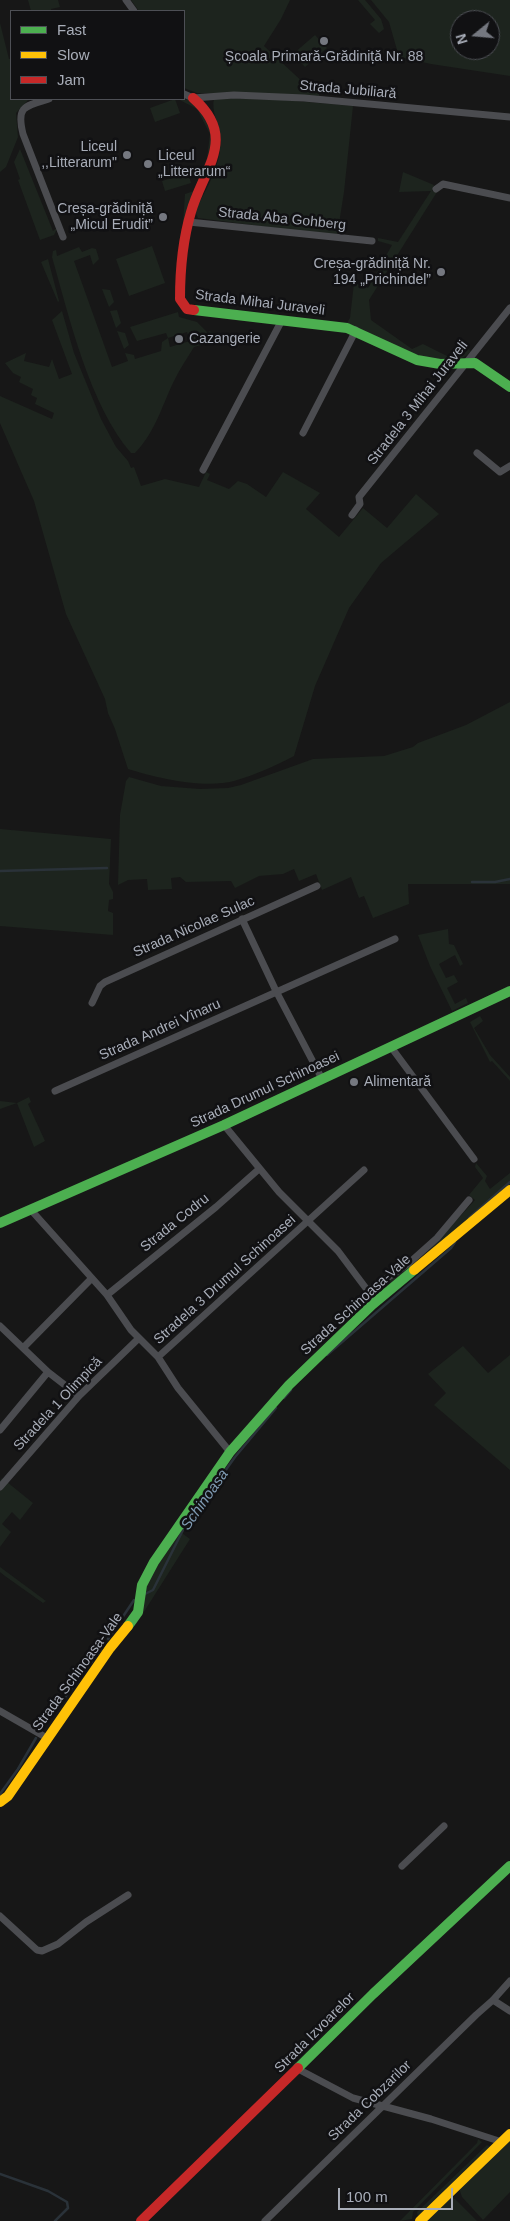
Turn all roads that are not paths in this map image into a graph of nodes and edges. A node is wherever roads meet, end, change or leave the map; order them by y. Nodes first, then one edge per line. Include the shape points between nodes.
1 (188, 96) edge
2 (45, 100) edge
3 (510, 117) edge
4 (436, 189) dead end
5 (510, 198) edge
6 (189, 222) junction
7 (63, 237) dead end
8 (372, 242) dead end
9 (510, 308) edge
10 (282, 320) junction
11 (356, 330) junction
12 (465, 363) junction
13 (510, 387) edge
14 (303, 433) dead end
15 (477, 453) dead end
16 (510, 466) edge
17 (203, 470) dead end
18 (352, 515) dead end
19 (317, 886) dead end
20 (242, 919) junction
21 (395, 939) dead end
22 (276, 991) junction
23 (510, 991) edge
24 (92, 1003) dead end
25 (391, 1047) junction
26 (322, 1078) junction
27 (55, 1091) dead end
28 (224, 1124) junction
29 (474, 1159) dead end
30 (259, 1169) junction
31 (364, 1170) dead end
32 (510, 1190) edge
33 (468, 1200) dead end
34 (31, 1210) junction
35 (309, 1221) junction
36 (0, 1224) edge
37 (91, 1279) junction
38 (368, 1291) junction
39 (107, 1295) junction
40 (372, 1305) junction
41 (0, 1326) edge
42 (138, 1339) junction
43 (23, 1348) junction
44 (158, 1357) junction
45 (48, 1372) junction
46 (79, 1396) junction
47 (0, 1430) edge
48 (230, 1452) junction
49 (0, 1487) edge
50 (0, 1711) edge
51 (47, 1738) junction
52 (0, 1802) edge
53 (444, 1826) dead end
54 (402, 1866) dead end
55 (510, 1866) edge
56 (128, 1895) dead end
57 (0, 1916) edge
58 (510, 1981) edge
59 (493, 2000) junction
60 (510, 2010) edge
61 (298, 2069) junction
62 (382, 2106) junction
63 (510, 2134) edge
64 (502, 2142) junction
65 (141, 2221) edge
66 (265, 2221) edge
67 (420, 2221) edge

1 - 3 street, Strada Jubiliară via 304,98
1 - 6 street, Strada Mihai Juraveli via 201,104 212,120 215,146 208,176 197,196
2 - 7 street via 26,106 20,121
4 - 5 street via 443,184
6 - 8 street, Strada Aba Gohberg
6 - 10 street, Strada Mihai Juraveli via 180,292 182,304 194,311
9 - 12 street, Stradela 3 Mihai Juraveli
10 - 11 street, Strada Mihai Juraveli
10 - 17 street
11 - 12 street, Strada Mihai Juraveli via 417,360 440,364
11 - 14 street
12 - 13 street, Strada Mihai Juraveli via 475,363
12 - 18 street, Stradela 3 Mihai Juraveli via 359,497 360,504
15 - 16 street via 500,472
19 - 20 street, Strada Nicolae Sulac
20 - 22 street
20 - 24 street, Strada Nicolae Sulac via 105,982
21 - 22 street, Strada Andrei Vînaru
22 - 26 street
22 - 27 street, Strada Andrei Vînaru
23 - 25 street, Strada Drumul Schinoasei
25 - 26 street, Strada Drumul Schinoasei
25 - 29 street
26 - 28 street, Strada Drumul Schinoasei
28 - 30 street, Stradela 3 Drumul Schinoasei
28 - 34 street, Strada Drumul Schinoasei
30 - 35 street, Stradela 3 Drumul Schinoasei
30 - 39 street, Strada Codru
31 - 35 street, Stradela 3 Drumul Schinoasei
32 - 40 street, Strada Schinoasa-Vale
33 - 38 street via 437,1238 409,1263
34 - 36 street, Strada Drumul Schinoasei
34 - 37 street
35 - 38 street, Stradela 3 Drumul Schinoasei via 338,1251
35 - 44 street, Stradela 3 Drumul Schinoasei
37 - 39 street
37 - 43 street
38 - 40 street, Stradela 3 Drumul Schinoasei
39 - 42 street
40 - 48 street, Strada Schinoasa-Vale via 289,1385
41 - 43 street
42 - 44 street
42 - 46 street, Stradela 1 Olimpică
43 - 45 street
44 - 48 street via 178,1388
45 - 46 street
45 - 47 street
46 - 49 street, Stradela 1 Olimpică
48 - 51 street, Strada Schinoasa-Vale via 154,1562 142,1585 138,1612 132,1622
50 - 51 street
51 - 52 street, Strada Schinoasa-Vale via 8,1796
53 - 54 street
55 - 61 street, Strada Izvoarelor
56 - 57 street via 58,1944 42,1951
58 - 59 street, Strada Cobzarilor
59 - 60 street
59 - 62 street, Strada Cobzarilor
61 - 62 street via 353,2098
61 - 65 street, Strada Izvoarelor
62 - 64 street via 431,2118
62 - 66 street, Strada Cobzarilor
63 - 64 street
64 - 67 street

